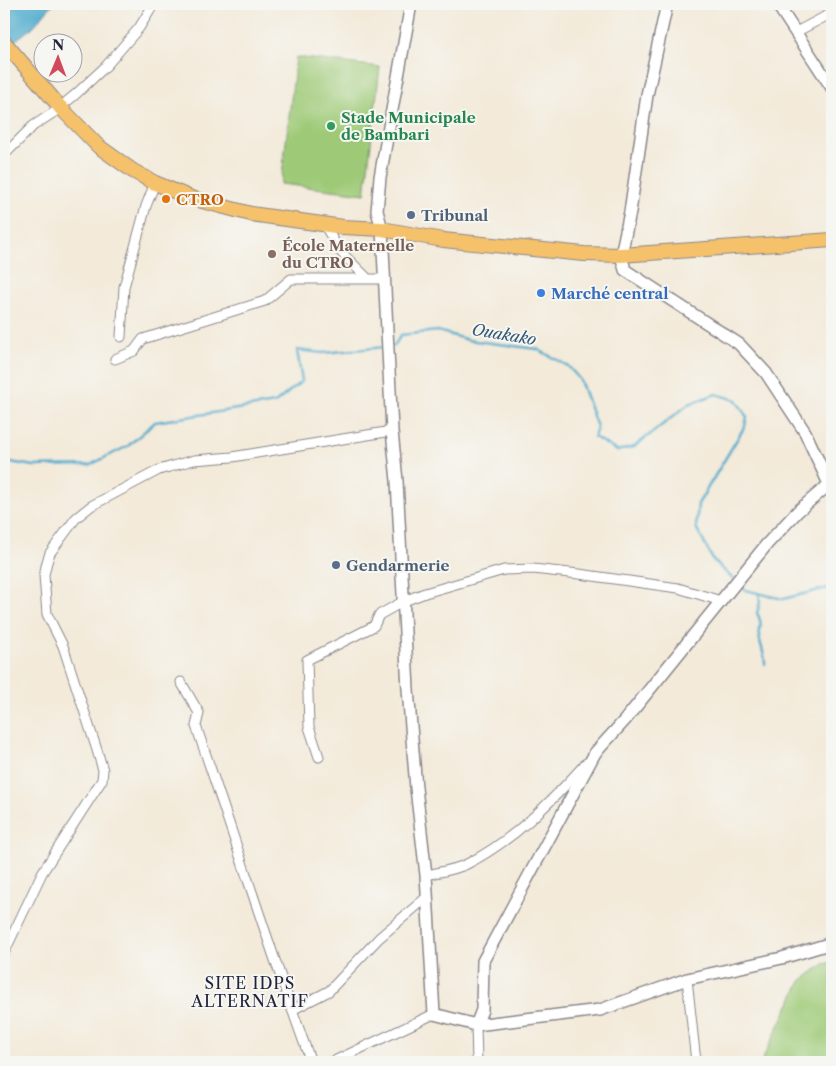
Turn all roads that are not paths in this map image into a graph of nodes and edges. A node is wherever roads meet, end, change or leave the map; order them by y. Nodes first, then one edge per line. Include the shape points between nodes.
1 (154, 4) edge
2 (411, 4) edge
3 (667, 4) edge
4 (777, 4) edge
5 (832, 14) edge
6 (796, 32) junction
7 (4, 42) edge
8 (832, 88) edge
9 (60, 107) junction
10 (4, 155) edge
11 (155, 183) junction
12 (324, 224) junction
13 (382, 229) junction
14 (832, 240) edge
15 (621, 255) junction
16 (368, 279) junction
17 (385, 279) junction
18 (121, 337) dead end
19 (115, 359) dead end
20 (392, 431) junction
21 (831, 483) edge
22 (404, 601) junction
23 (721, 601) junction
24 (181, 682) dead end
25 (595, 753) junction
26 (319, 758) dead end
27 (426, 875) junction
28 (427, 897) junction
29 (832, 943) edge
30 (5, 948) edge
31 (686, 979) junction
32 (292, 1010) junction
33 (434, 1014) junction
34 (476, 1025) junction
35 (311, 1062) edge
36 (332, 1062) edge
37 (478, 1062) edge
38 (696, 1062) edge

1 - 9 street via 118,53
2 - 13 street via 380,177 377,211
3 - 15 street via 650,81
4 - 6 street
5 - 6 street
6 - 8 street
7 - 9 main road
9 - 10 street via 33,126
9 - 11 main road via 98,146
11 - 12 main road via 191,198 251,214
11 - 18 street via 124,287
12 - 13 main road
12 - 16 street via 339,250
13 - 15 main road via 442,240
13 - 17 street
14 - 15 main road
15 - 21 street via 625,270 739,344 766,373 805,432
16 - 17 street
16 - 19 street via 291,279 265,301 143,339 134,351
17 - 20 street
20 - 22 street
20 - 30 street via 232,457 194,460 159,470 91,506 76,518 47,562 44,575 47,614 63,646 96,748 102,780 42,873
21 - 23 street via 785,524
22 - 23 street via 504,570 533,569 678,588
22 - 26 street via 379,615 374,626 307,660 309,727
22 - 27 street via 408,689
23 - 25 street
24 - 32 street via 199,714 196,726
25 - 27 street via 555,798 509,838 466,865
25 - 34 street via 483,961 482,1010
27 - 28 street
28 - 32 street via 379,938 329,992
28 - 33 street
29 - 31 street via 782,958
31 - 34 street via 600,1010
31 - 38 street
32 - 35 street
33 - 34 street
33 - 36 street
34 - 37 street

